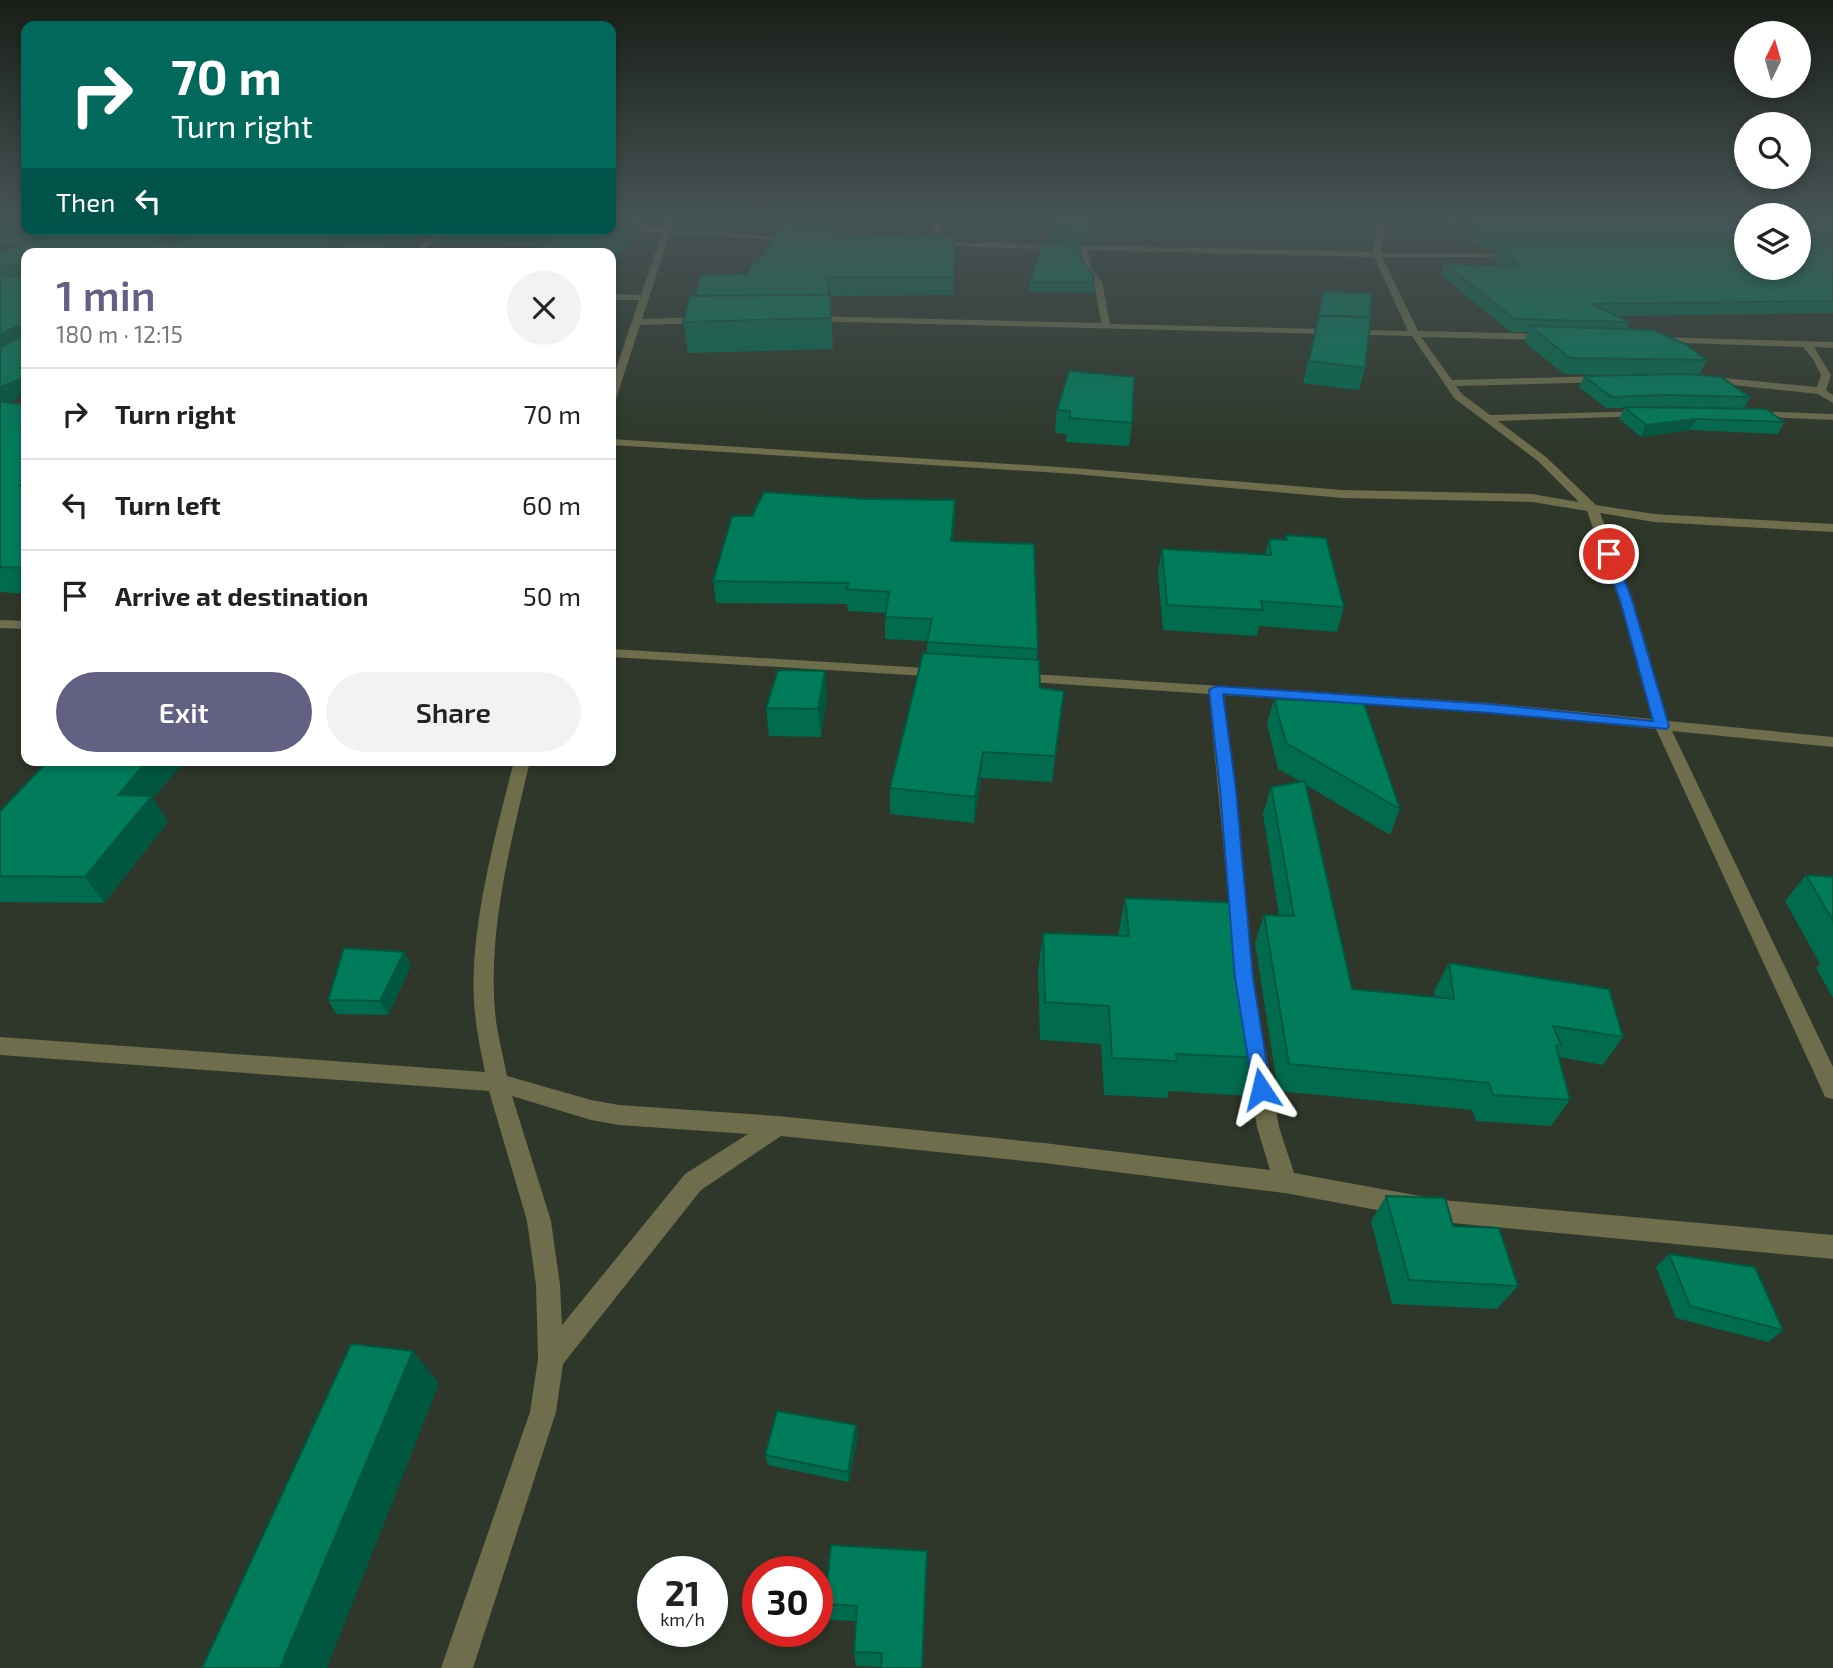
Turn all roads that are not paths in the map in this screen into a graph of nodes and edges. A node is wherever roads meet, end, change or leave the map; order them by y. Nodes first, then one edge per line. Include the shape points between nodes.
1 (647, 293) edge
2 (1100, 293) edge
3 (1394, 293) edge
4 (616, 297) edge
5 (645, 298) junction
6 (712, 319) edge
7 (803, 319) edge
8 (638, 322) junction
9 (1106, 326) junction
10 (1413, 333) junction
11 (1562, 337) edge
12 (1643, 340) edge
13 (1806, 344) junction
14 (1833, 345) edge
15 (1830, 377) edge
16 (1614, 379) edge
17 (1693, 379) edge
18 (1449, 383) junction
19 (616, 385) edge
20 (1821, 391) junction
21 (1833, 400) edge
22 (1662, 413) edge
23 (1736, 414) edge
24 (1833, 416) edge
25 (1487, 418) junction
26 (616, 442) edge
27 (1592, 508) junction
28 (1833, 528) edge
29 (0, 624) edge
30 (21, 625) edge
31 (616, 653) edge
32 (958, 674) edge
33 (1000, 676) edge
34 (1216, 690) junction
35 (1662, 726) junction
36 (1833, 742) edge
37 (521, 766) edge
38 (1241, 941) edge
39 (1252, 1031) edge
40 (0, 1046) edge
41 (497, 1082) junction
42 (1833, 1090) edge
43 (778, 1126) junction
44 (1285, 1182) junction
45 (1833, 1247) edge
46 (551, 1359) junction
47 (457, 1668) edge

1 - 5 street
2 - 9 street
3 - 10 street
4 - 5 street
5 - 8 street
6 - 8 street
7 - 9 street
8 - 19 street
9 - 10 street
10 - 11 street
10 - 18 street
12 - 13 street
13 - 14 street
13 - 15 street
15 - 20 street
16 - 18 street
17 - 20 street
18 - 25 street
20 - 21 street
22 - 25 street
23 - 24 street
25 - 27 street via 1542,459
26 - 27 street via 1074,471 1342,494 1532,498
27 - 28 street via 1654,518
27 - 35 street via 1626,600
29 - 30 street
31 - 32 street
33 - 34 street
34 - 35 street via 1490,708
34 - 38 street
35 - 36 street
35 - 42 street
37 - 41 street via 503,838 486,945 485,1012
39 - 44 street via 1268,1127
40 - 41 street
41 - 43 street via 591,1111
41 - 46 street via 540,1221
43 - 44 street
43 - 46 street via 693,1182
44 - 45 street via 1442,1211
46 - 47 street via 543,1412

